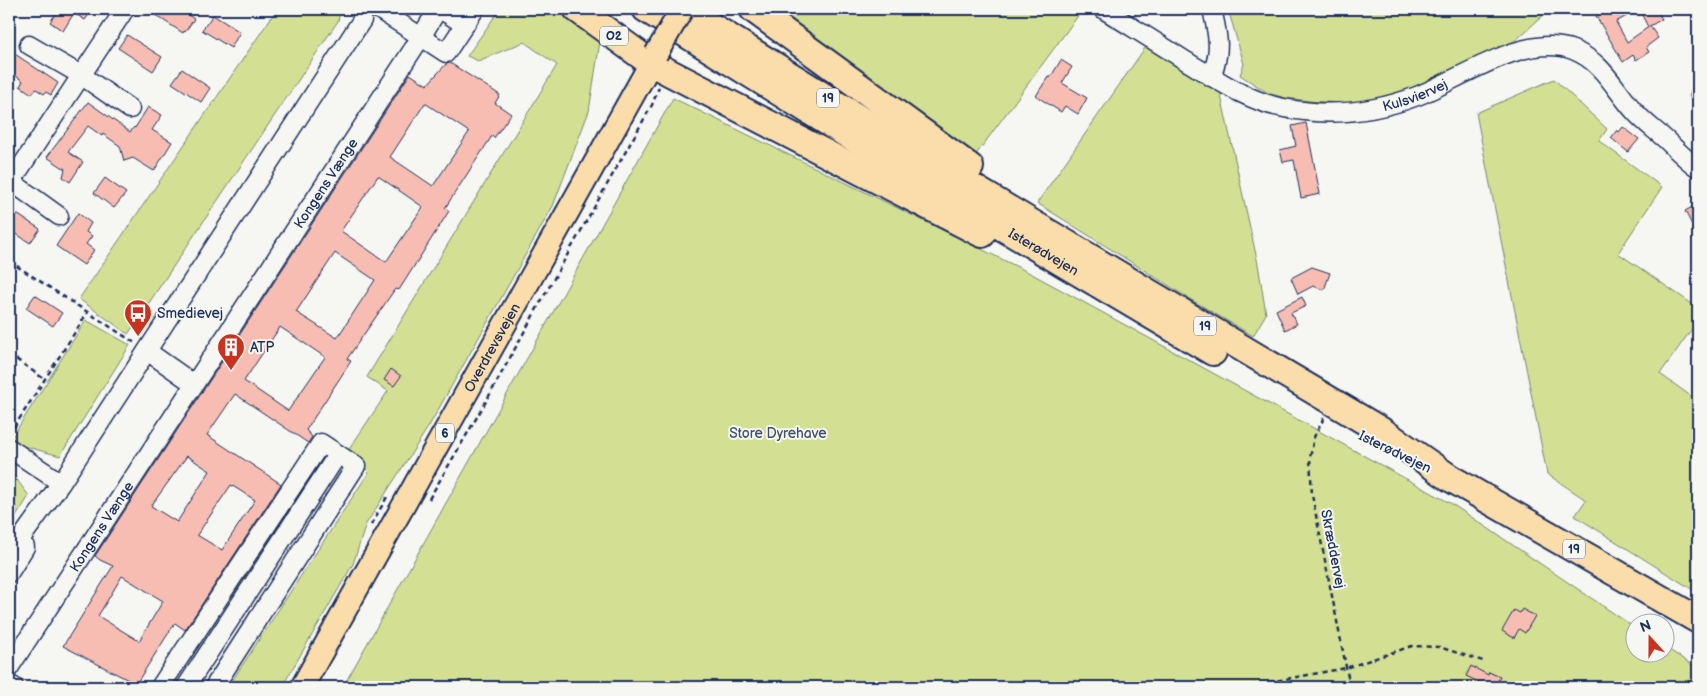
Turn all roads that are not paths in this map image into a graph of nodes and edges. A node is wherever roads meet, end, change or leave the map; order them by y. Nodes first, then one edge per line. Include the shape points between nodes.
1 (125, 9) edge
2 (362, 9) edge
3 (378, 9) edge
4 (439, 9) edge
5 (476, 9) edge
6 (577, 9) edge
7 (646, 9) edge
8 (683, 9) edge
9 (753, 9) edge
10 (1103, 9) edge
11 (1212, 9) edge
12 (465, 25) junction
13 (421, 36) junction
14 (29, 45) dead end
15 (654, 58) junction
16 (81, 75) junction
17 (1212, 76) junction
18 (130, 109) dead end
19 (1698, 168) edge
20 (10, 181) edge
21 (59, 216) dead end
22 (1032, 223) junction
23 (1086, 278) junction
24 (147, 351) junction
25 (194, 384) junction
26 (9, 448) edge
27 (338, 454) junction
28 (1450, 478) junction
29 (61, 483) junction
30 (50, 500) junction
31 (9, 555) edge
32 (9, 574) edge
33 (1698, 620) edge
34 (9, 668) edge
35 (9, 684) edge
36 (14, 687) edge
37 (160, 687) edge
38 (186, 687) edge
39 (214, 687) edge
40 (302, 687) edge

1 - 16 street
2 - 24 street via 362,20
3 - 13 street
4 - 12 street
4 - 13 street, Kongens Vænge
5 - 12 street
6 - 15 highway, O2
7 - 23 highway, Isterødvejen / 19
8 - 15 main road, Overdrevsvejen / 6, bridge
8 - 22 highway, Isterødvejen / 19
9 - 22 highway via 1006,193
10 - 17 street, Kulsviervej
11 - 17 street via 1219,41
12 - 13 street via 446,53
13 - 25 street, Kongens Vænge
14 - 16 street
15 - 23 highway via 1036,262
15 - 40 main road, Overdrevsvejen / 6
16 - 18 street
16 - 20 street
17 - 19 street, Kulsviervej via 1257,100 1282,108 1314,113 1349,112 1417,96 1501,57 1551,45 1590,58 1636,114
20 - 21 street
22 - 28 highway, Isterødvejen / 19 via 1385,433
23 - 28 highway, Isterødvejen / 19 via 1324,416
24 - 25 street
24 - 29 street
25 - 34 street, Kongens Vænge
26 - 29 street
27 - 37 street via 321,443
27 - 38 street
27 - 39 street via 356,466
28 - 33 highway, Isterødvejen / 19
29 - 30 street
30 - 31 street
30 - 32 street
35 - 36 street

